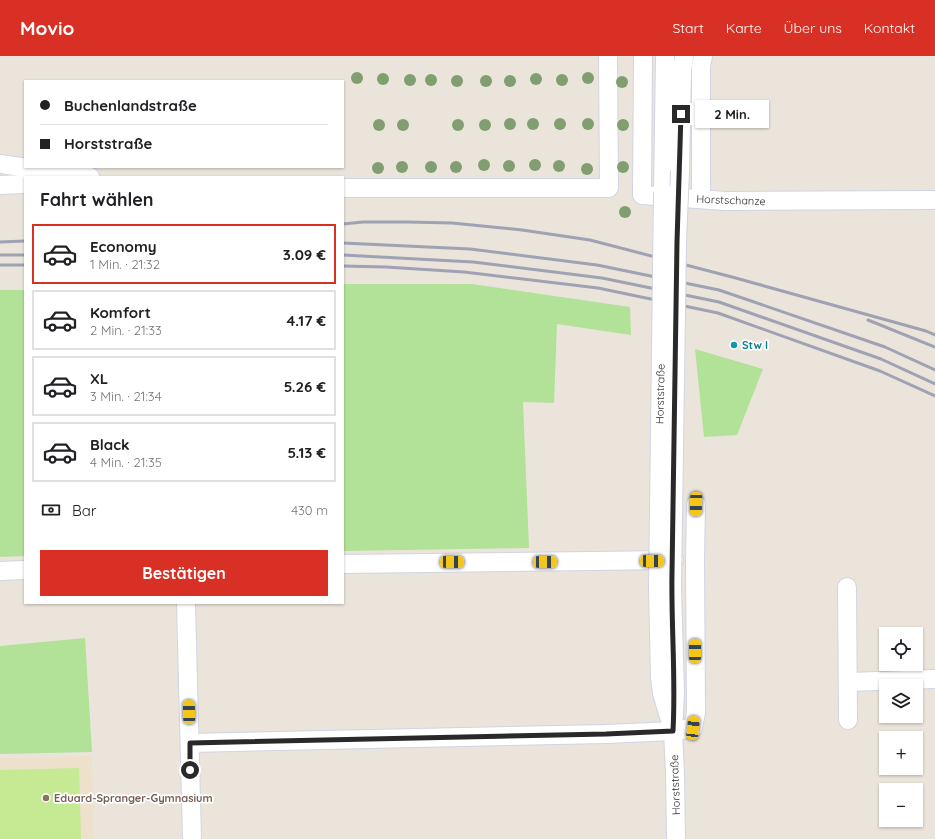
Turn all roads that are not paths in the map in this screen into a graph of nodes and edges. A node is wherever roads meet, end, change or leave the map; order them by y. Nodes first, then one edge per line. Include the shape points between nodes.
1 (608, 56) edge
2 (642, 56) edge
3 (703, 56) edge
4 (664, 63) edge
5 (683, 63) edge
6 (0, 164) edge
7 (24, 168) edge
8 (26, 168) edge
9 (78, 176) edge
10 (24, 184) edge
11 (0, 185) edge
12 (344, 188) edge
13 (701, 199) junction
14 (935, 200) edge
15 (696, 504) dead end
16 (695, 560) junction
17 (344, 564) edge
18 (24, 570) edge
19 (0, 571) edge
20 (847, 587) dead end
21 (665, 588) junction
22 (186, 604) edge
23 (935, 679) edge
24 (848, 682) junction
25 (848, 720) dead end
26 (673, 731) junction
27 (190, 743) junction
28 (192, 839) edge
29 (676, 839) edge

1 - 12 street via 609,188
2 - 13 street, Horstschanze via 642,195
3 - 13 street
4 - 21 street, Horststraße, bridge
5 - 21 street, Horststraße, bridge
6 - 7 street
8 - 9 street
10 - 11 street
13 - 14 street, Horstschanze via 725,202
15 - 16 street
16 - 17 street
16 - 26 street via 696,712 693,728
18 - 19 street
20 - 24 street
21 - 26 street, Horststraße via 660,678
22 - 27 street
23 - 24 street
24 - 25 street
26 - 27 street
26 - 29 street, Horststraße
27 - 28 street

